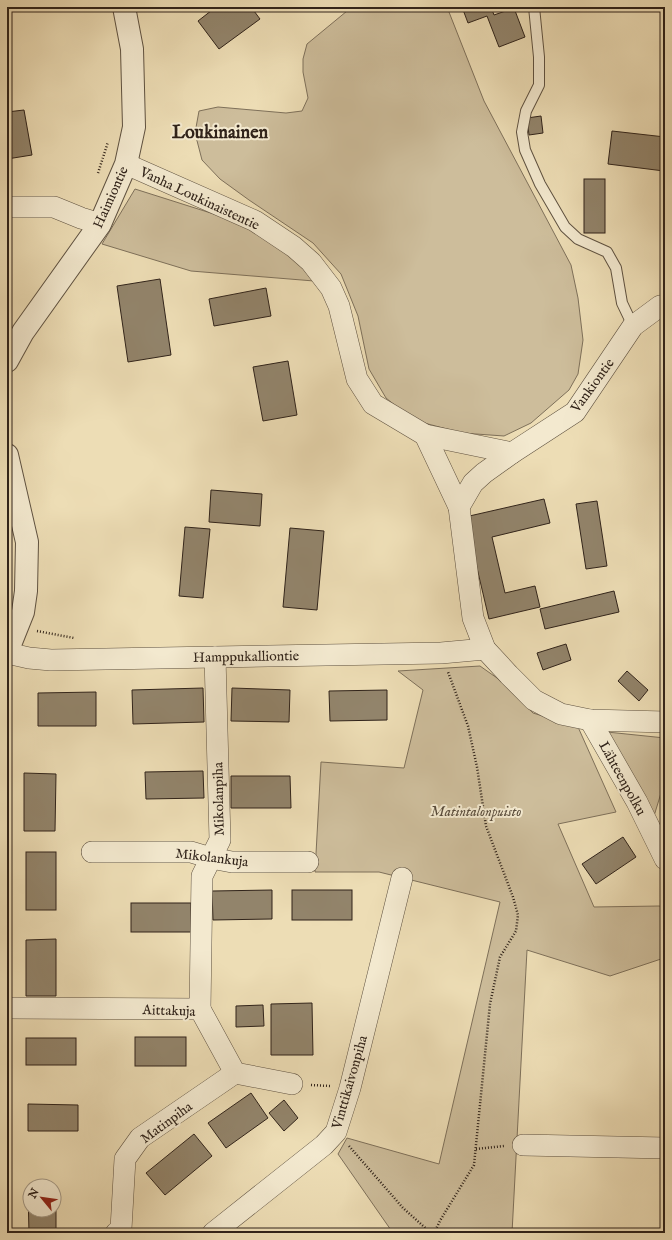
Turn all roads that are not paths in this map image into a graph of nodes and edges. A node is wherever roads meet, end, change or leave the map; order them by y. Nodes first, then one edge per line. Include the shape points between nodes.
1 (124, 7) edge
2 (534, 7) edge
3 (126, 164) junction
4 (7, 206) edge
5 (100, 224) junction
6 (665, 305) edge
7 (633, 326) junction
8 (7, 361) edge
9 (425, 435) junction
10 (512, 453) junction
11 (7, 455) edge
12 (459, 507) junction
13 (485, 649) junction
14 (7, 652) edge
15 (215, 657) junction
16 (590, 720) junction
17 (665, 722) edge
18 (92, 852) dead end
19 (211, 858) junction
20 (665, 859) edge
21 (308, 862) dead end
22 (402, 878) dead end
23 (7, 1008) edge
24 (200, 1009) junction
25 (235, 1073) junction
26 (292, 1084) road end
27 (523, 1145) road end
28 (665, 1148) edge
29 (116, 1233) edge
30 (213, 1233) edge

1 - 3 street, Haimiontie via 132,49 134,119
2 - 7 lane via 539,85 526,111 522,132 525,150 540,184 565,227 578,239 607,252 616,268 622,303
3 - 5 street, Haimiontie
3 - 9 street, Vanha Loukinaistentie via 255,221 294,247 311,262 330,288 339,306 357,379 373,404
4 - 5 street via 54,207
5 - 8 street, Haimiontie via 23,332
6 - 7 street, Vankiontie
7 - 10 street, Vankiontie via 575,412
9 - 10 street
9 - 12 street
10 - 12 street, Vankiontie via 473,484
11 - 14 street via 27,542 23,612
12 - 13 street via 473,618
13 - 15 street, Hamppukalliontie via 441,653
13 - 16 street via 534,700 562,714
14 - 15 street, Hamppukalliontie via 51,660
15 - 19 street, Mikolanpiha via 220,840
16 - 17 street
16 - 20 street, Lähteenpolku via 637,802
18 - 19 street, Mikolankuja via 191,852
19 - 21 street, Mikolankuja via 232,862
19 - 24 street, Mikolanpiha via 202,876
22 - 30 street, Vinttikaivonpiha via 350,1088 336,1132 324,1145
23 - 24 street, Aittakuja
24 - 25 street, Aittakuja
25 - 26 street
25 - 29 street, Matinpiha via 140,1138 125,1159 121,1229
27 - 28 street

